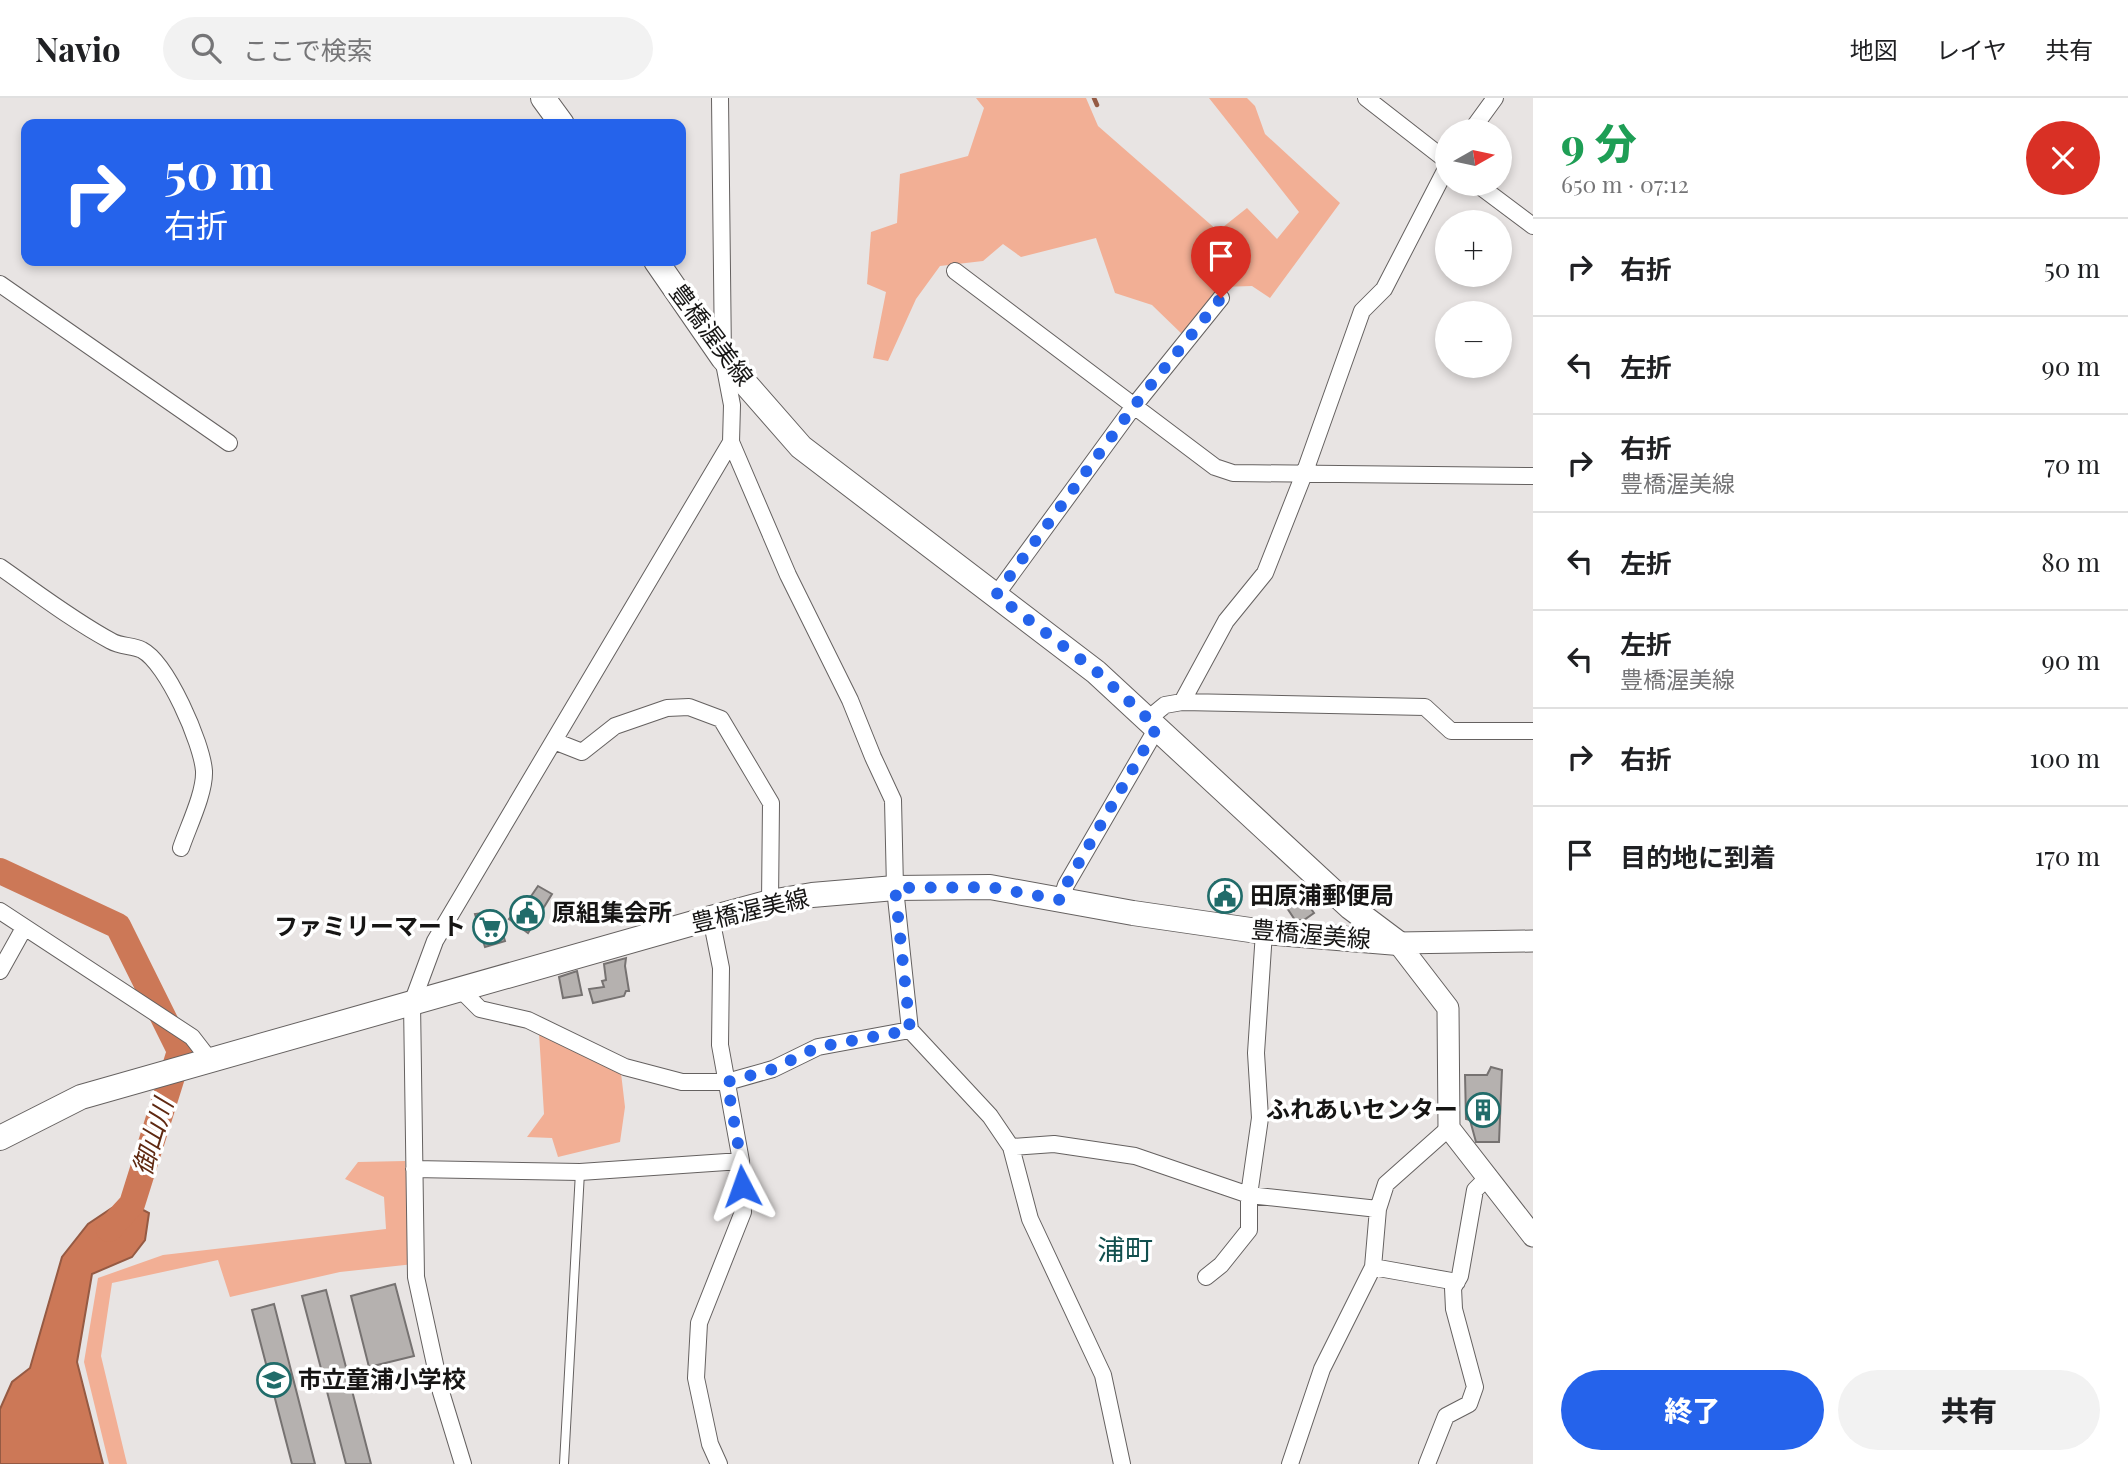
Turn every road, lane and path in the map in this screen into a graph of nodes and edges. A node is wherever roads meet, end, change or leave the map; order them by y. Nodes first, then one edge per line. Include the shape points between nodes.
1 (543, 98) edge
2 (720, 98) edge
3 (1366, 98) edge
4 (1495, 98) edge
5 (558, 119) edge
6 (1480, 119) edge
7 (1435, 152) edge
8 (1435, 190) edge
9 (1493, 196) edge
10 (1533, 226) edge
11 (659, 266) edge
12 (955, 271) dead end
13 (0, 284) edge
14 (1221, 298) dead end
15 (723, 358) junction
16 (1134, 406) junction
17 (731, 442) junction
18 (229, 443) dead end
19 (1304, 474) junction
20 (1533, 477) edge
21 (0, 567) edge
22 (996, 595) junction
23 (1182, 702) junction
24 (1152, 723) junction
25 (1533, 731) edge
26 (554, 741) junction
27 (181, 848) dead end
28 (895, 888) junction
29 (1061, 900) junction
30 (770, 902) junction
31 (0, 911) edge
32 (711, 918) junction
33 (24, 928) junction
34 (1264, 933) junction
35 (1533, 941) edge
36 (1398, 943) junction
37 (0, 971) edge
38 (461, 990) junction
39 (412, 1003) junction
40 (910, 1030) junction
41 (209, 1059) junction
42 (727, 1082) junction
43 (1449, 1128) junction
44 (0, 1138) edge
45 (1011, 1146) junction
46 (741, 1161) junction
47 (414, 1169) junction
48 (580, 1172) junction
49 (1489, 1176) junction
50 (1250, 1195) junction
51 (1378, 1209) junction
52 (1533, 1236) edge
53 (1373, 1267) junction
54 (1206, 1277) dead end
55 (1457, 1282) junction
56 (463, 1464) edge
57 (564, 1464) edge
58 (719, 1464) edge
59 (1122, 1464) edge
60 (1290, 1464) edge
61 (1427, 1464) edge

1 - 5 main road
2 - 15 street
3 - 7 street
4 - 6 street
8 - 19 street via 1384,289 1362,311
9 - 10 street
11 - 15 main road, 豊橋渥美線
12 - 16 street
13 - 18 street
14 - 16 street
15 - 17 street via 732,405
15 - 22 main road, 豊橋渥美線 via 802,447
16 - 19 street via 1215,467 1233,473
16 - 22 street
17 - 26 street
17 - 28 street via 893,800
19 - 20 street
19 - 23 street via 1265,573 1226,621
21 - 27 street via 80,623 122,647 141,649 179,698 204,772
22 - 24 main road, 豊橋渥美線 via 1096,671
23 - 24 street via 1165,705
23 - 25 street via 1425,706 1451,731
24 - 29 street
24 - 36 main road, 豊橋渥美線 via 1350,906
26 - 30 street via 582,752 615,726 667,708 689,707 721,719 771,803
26 - 39 street via 435,941
28 - 29 main road, 豊橋渥美線 via 990,887
28 - 30 main road, 豊橋渥美線
28 - 40 street
29 - 34 main road, 豊橋渥美線
30 - 32 main road, 豊橋渥美線
31 - 33 street
32 - 38 main road, 豊橋渥美線
32 - 42 street via 720,968 720,1045
33 - 37 street
33 - 41 street via 192,1037
34 - 36 main road, 豊橋渥美線
34 - 50 street via 1256,1053 1260,1118
35 - 36 street
36 - 43 street via 1448,1008
38 - 39 main road, 豊橋渥美線
38 - 42 street via 480,1009 528,1020 625,1067 682,1082
39 - 41 main road, 豊橋渥美線
39 - 47 street
40 - 42 street via 818,1047 773,1069
40 - 45 street via 990,1116
41 - 44 main road, 豊橋渥美線 via 81,1097
42 - 46 street
43 - 49 street
43 - 51 street via 1386,1184
45 - 50 street via 1054,1144 1135,1156
45 - 59 street via 1030,1219 1103,1375
46 - 48 street
46 - 58 street via 743,1212 699,1323 696,1378 710,1444
47 - 48 street
47 - 56 street via 416,1277 441,1392
48 - 57 lane
49 - 52 street
49 - 55 street via 1475,1190
50 - 51 street
50 - 54 street via 1249,1230
51 - 53 street
53 - 55 street
53 - 60 street via 1322,1368
55 - 61 street via 1454,1309 1475,1387 1469,1404 1446,1416

